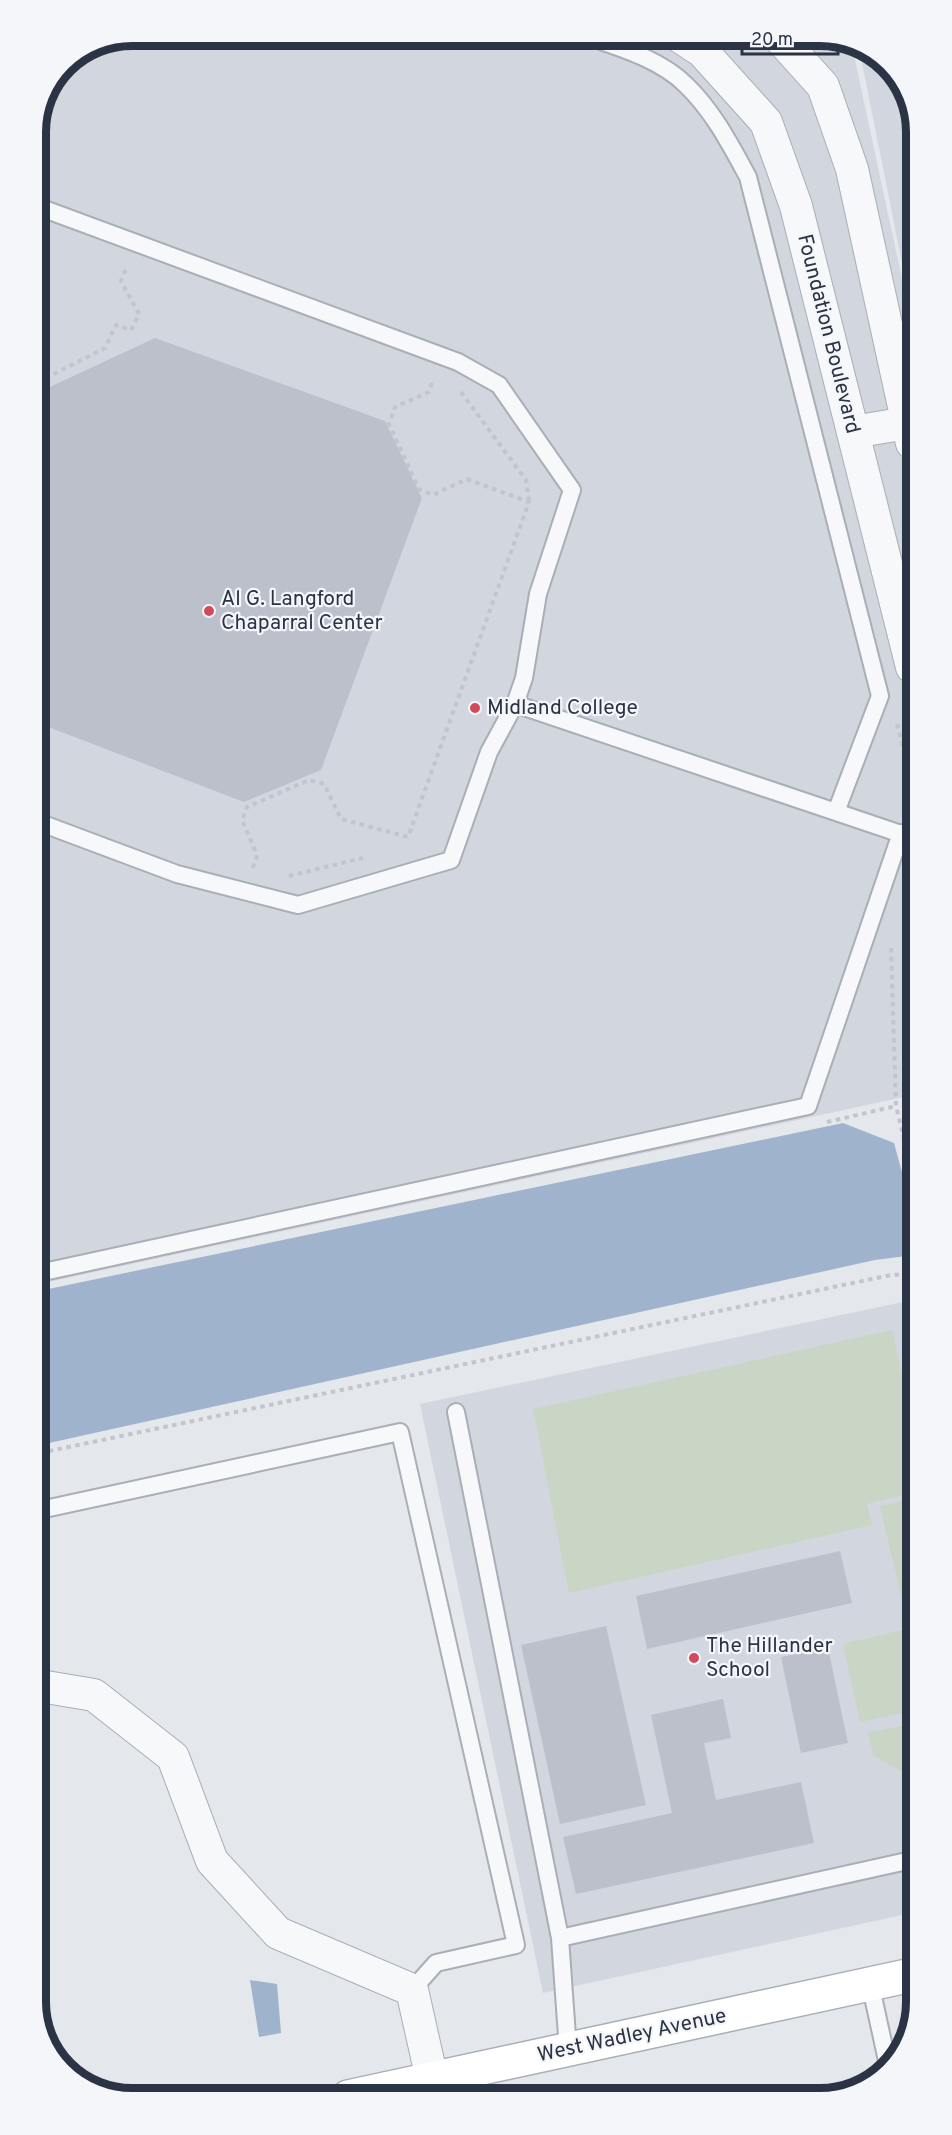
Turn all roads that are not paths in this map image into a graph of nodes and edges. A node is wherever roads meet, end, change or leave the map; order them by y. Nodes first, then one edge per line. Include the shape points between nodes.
1 (636, 47) edge
2 (696, 47) edge
3 (788, 47) edge
4 (47, 210) edge
5 (906, 415) edge
6 (853, 432) junction
7 (906, 433) edge
8 (906, 643) edge
9 (515, 704) junction
10 (836, 812) junction
11 (47, 825) edge
12 (906, 836) edge
13 (906, 839) edge
14 (46, 1271) edge
15 (456, 1412) dead end
16 (46, 1509) edge
17 (46, 1687) edge
18 (906, 1861) edge
19 (560, 1938) junction
20 (906, 1976) edge
21 (870, 1983) junction
22 (412, 1990) junction
23 (568, 2050) junction
24 (886, 2056) edge
25 (432, 2079) junction
26 (390, 2088) edge

1 - 10 lane via 685,83 714,118 748,177 879,696
2 - 6 street, Foundation Boulevard via 766,122 796,206
3 - 5 street via 823,86 852,169
4 - 9 lane via 458,362 499,385 572,490 538,594 524,678
6 - 7 street
6 - 8 street, Foundation Boulevard
9 - 10 lane
9 - 11 lane via 489,752 451,860 298,905 177,874
10 - 12 lane
13 - 14 lane via 808,1106
15 - 19 lane
16 - 22 lane via 400,1432 516,1945 436,1963
17 - 22 street via 94,1695 173,1757 212,1861 278,1933
18 - 19 lane
19 - 23 lane
20 - 21 main road, West Wadley Avenue
21 - 23 main road, West Wadley Avenue
21 - 24 lane
22 - 25 street
23 - 25 main road, West Wadley Avenue
25 - 26 main road, West Wadley Avenue

